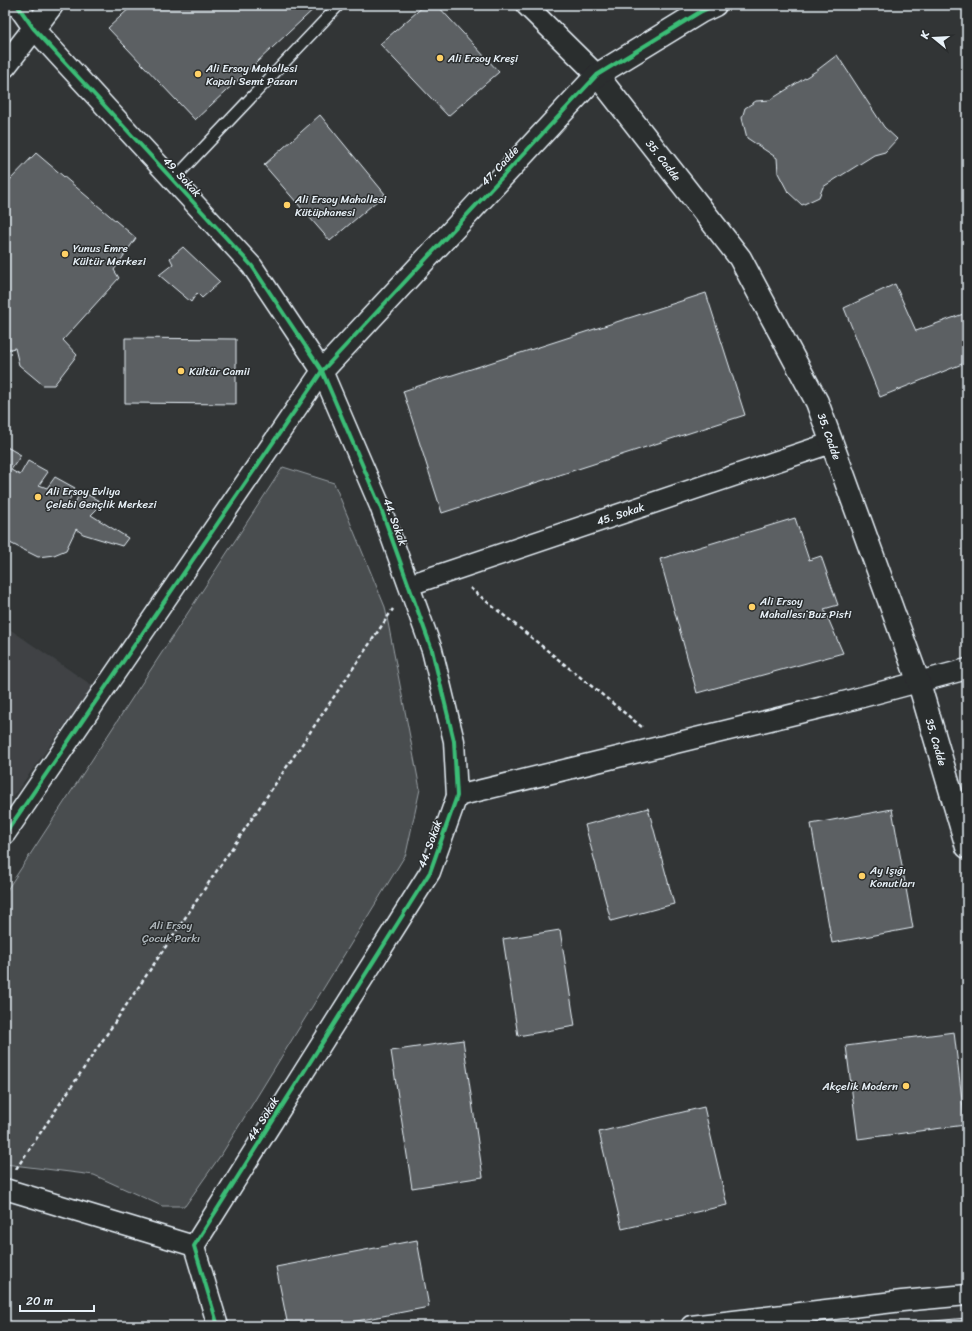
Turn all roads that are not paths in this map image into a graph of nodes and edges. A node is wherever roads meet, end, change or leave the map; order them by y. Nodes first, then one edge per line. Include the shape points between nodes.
1 (17, 5) edge
2 (52, 5) edge
3 (339, 5) edge
4 (526, 5) edge
5 (715, 5) edge
6 (34, 28) junction
7 (5, 66) edge
8 (596, 75) junction
9 (173, 180) junction
10 (322, 371) junction
11 (831, 443) junction
12 (409, 585) junction
13 (967, 669) edge
14 (919, 683) junction
15 (457, 796) junction
16 (5, 834) edge
17 (967, 847) edge
18 (9, 1181) edge
19 (194, 1246) junction
20 (967, 1295) edge
21 (218, 1326) edge
22 (691, 1326) edge

1 - 6 street, 49. Sokak
2 - 6 street
3 - 9 lane
4 - 8 street
5 - 8 street, 47. Cadde
6 - 7 street
6 - 9 street, 49. Sokak
8 - 10 street, 47. Cadde
8 - 11 street, 35. Cadde via 740,258 817,402
9 - 10 street, 49. Sokak via 252,266
10 - 12 street, 44. Sokak via 380,506
10 - 16 street
11 - 12 street, 45. Sokak
11 - 14 street, 35. Cadde
12 - 15 street, 44. Sokak via 432,650 454,740
13 - 14 street
14 - 15 street
14 - 17 street, 35. Cadde
15 - 19 street, 44. Sokak via 430,872
18 - 19 street
19 - 21 street
20 - 22 street

